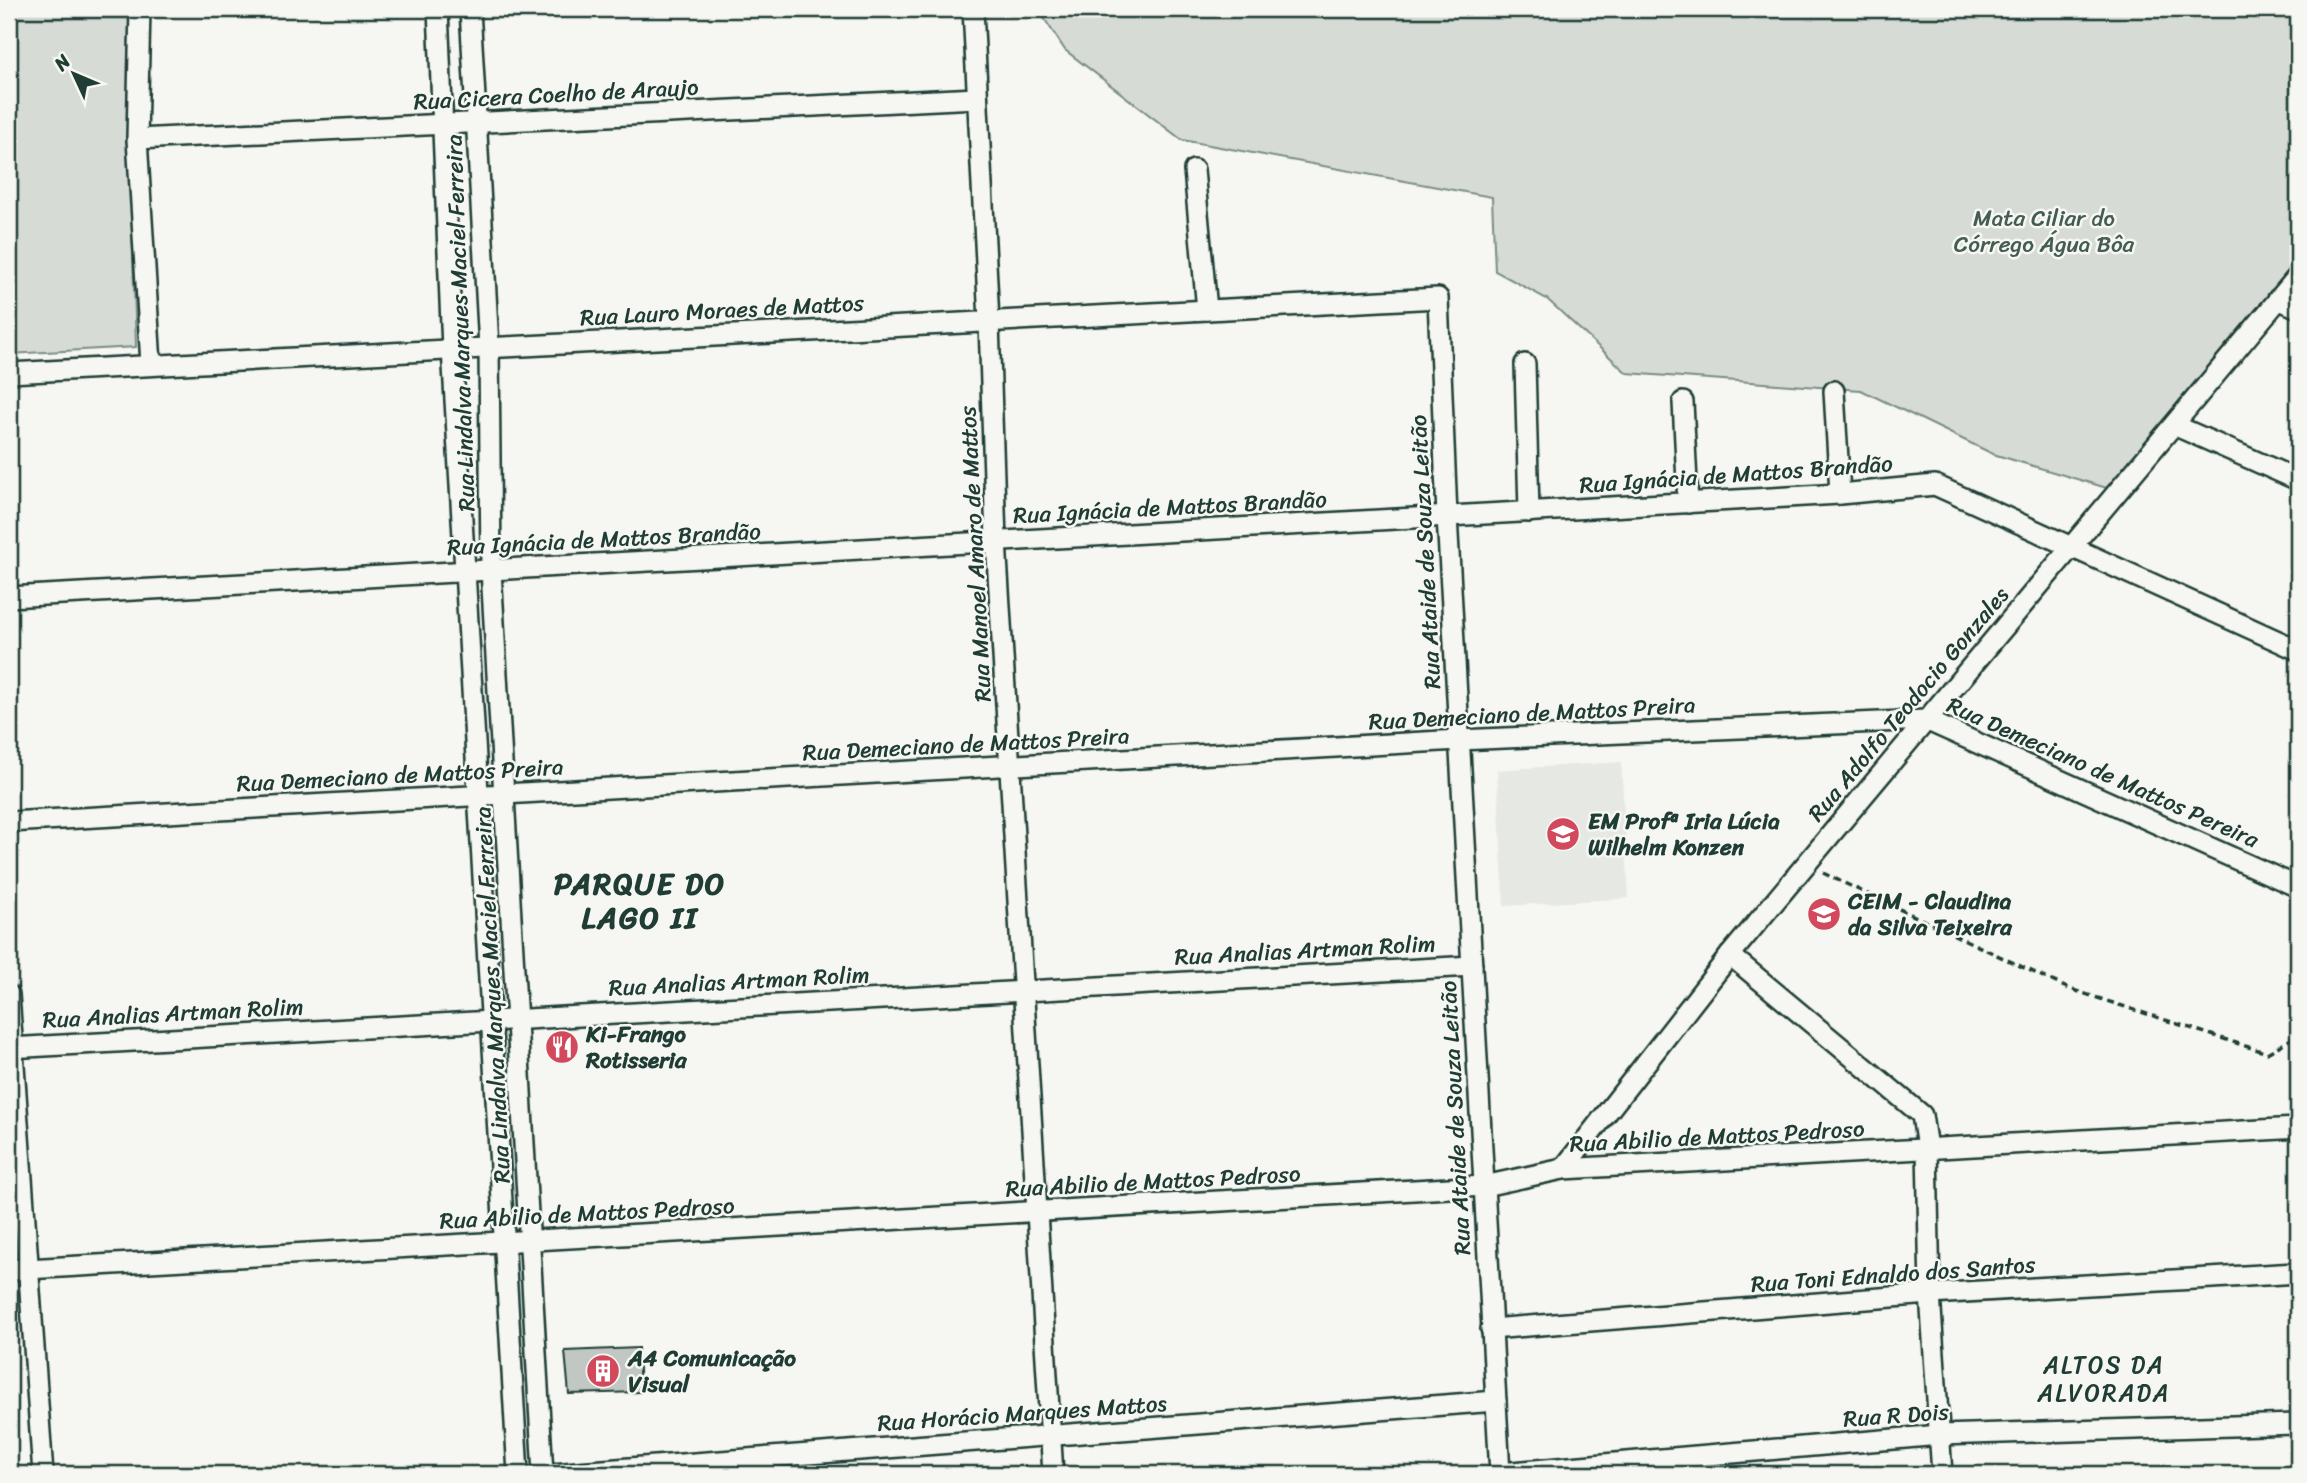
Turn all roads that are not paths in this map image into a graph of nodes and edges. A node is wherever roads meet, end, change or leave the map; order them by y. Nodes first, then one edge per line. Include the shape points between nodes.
1 (140, 9) edge
2 (438, 9) edge
3 (470, 9) edge
4 (973, 9) edge
5 (977, 98) junction
6 (478, 123) junction
7 (444, 124) junction
8 (136, 139) junction
9 (1194, 170) dead end
10 (2298, 276) edge
11 (1438, 298) joint
12 (2278, 299) junction
13 (2298, 308) edge
14 (1207, 310) junction
15 (989, 321) junction
16 (489, 347) junction
17 (452, 349) junction
18 (151, 364) junction
19 (1525, 364) dead end
20 (9, 373) edge
21 (1834, 391) dead end
22 (1683, 402) dead end
23 (2174, 425) junction
24 (2298, 480) edge
25 (1840, 494) junction
26 (1688, 503) junction
27 (1529, 512) junction
28 (1447, 525) junction
29 (997, 548) junction
30 (2068, 548) junction
31 (491, 570) junction
32 (465, 571) junction
33 (9, 597) edge
34 (2298, 650) edge
35 (1933, 712) junction
36 (1456, 740) junction
37 (1010, 766) junction
38 (514, 794) junction
39 (478, 795) junction
40 (9, 822) edge
41 (2298, 887) edge
42 (1736, 950) junction
43 (1472, 966) junction
44 (1023, 983) junction
45 (9, 995) edge
46 (518, 1017) junction
47 (493, 1019) junction
48 (10, 1047) edge
49 (2298, 1128) edge
50 (1927, 1148) junction
51 (1563, 1169) junction
52 (1484, 1186) junction
53 (1037, 1212) junction
54 (531, 1241) junction
55 (506, 1242) junction
56 (18, 1270) edge
57 (2298, 1273) edge
58 (1930, 1294) junction
59 (1492, 1329) junction
60 (1496, 1401) junction
61 (2298, 1424) edge
62 (1940, 1435) junction
63 (1051, 1436) junction
64 (43, 1474) edge
65 (518, 1474) edge
66 (543, 1474) edge
67 (551, 1474) edge
68 (1053, 1474) edge
69 (1500, 1474) edge
70 (1942, 1474) edge

1 - 8 street
2 - 7 street, Rua Lindalva Marques Maciel Ferreira
3 - 6 street, Rua Lindalva Marques Maciel Ferreira
4 - 5 street, Rua Manoel Amaro de Mattos
5 - 6 street, Rua Cicera Coelho de Araujo
5 - 15 street, Rua Manoel Amaro de Mattos
6 - 7 street, Rua Cicera Coelho de Araujo
6 - 16 street, Rua Lindalva Marques Maciel Ferreira
7 - 8 street, Rua Cicera Coelho de Araujo
7 - 17 street, Rua Lindalva Marques Maciel Ferreira
8 - 18 street
9 - 14 street
10 - 12 street, Rua Adolfo Teodocio Gonzales
11 - 14 street, Rua Lauro Moraes de Mattos
11 - 28 street, Rua Ataide de Souza Leitão
12 - 13 street
12 - 23 street, Rua Adolfo Teodocio Gonzales
14 - 15 street, Rua Lauro Moraes de Mattos
15 - 16 street, Rua Lauro Moraes de Mattos
15 - 29 street, Rua Manoel Amaro de Mattos
16 - 17 street, Rua Lauro Moraes de Mattos
16 - 31 street, Rua Lindalva Marques Maciel Ferreira
17 - 18 street, Rua Lauro Moraes de Mattos
17 - 32 street, Rua Lindalva Marques Maciel Ferreira
18 - 20 street, Rua Lauro Moraes de Mattos
19 - 27 street
21 - 25 street
22 - 26 street
23 - 24 street
23 - 30 street, Rua Adolfo Teodocio Gonzales
25 - 26 street, Rua Ignácia de Mattos Brandão
25 - 30 street, Rua Ignácia de Mattos Brandão via 1935,485
26 - 27 street, Rua Ignácia de Mattos Brandão
27 - 28 street, Rua Ignácia de Mattos Brandão
28 - 29 street, Rua Ignácia de Mattos Brandão
28 - 36 street, Rua Ataide de Souza Leitão
29 - 31 street, Rua Ignácia de Mattos Brandão
29 - 37 street, Rua Manoel Amaro de Mattos
30 - 34 street, Rua Ignácia de Mattos Brandão
30 - 35 street, Rua Adolfo Teodocio Gonzales
31 - 32 street, Rua Ignácia de Mattos Brandão
31 - 38 street, Rua Lindalva Marques Maciel Ferreira
32 - 33 street, Rua Ignácia de Mattos Brandão
32 - 39 street, Rua Lindalva Marques Maciel Ferreira
35 - 36 street, Rua Demeciano de Mattos Preira
35 - 41 street, Rua Demeciano de Mattos Pereira
35 - 42 street, Rua Adolfo Teodocio Gonzales
36 - 37 street, Rua Demeciano de Mattos Preira
36 - 43 street, Rua Ataide de Souza Leitão
37 - 38 street, Rua Demeciano de Mattos Preira
37 - 44 street, Rua Manoel Amaro de Mattos
38 - 39 street, Rua Demeciano de Mattos Preira
38 - 46 street, Rua Lindalva Marques Maciel Ferreira
39 - 40 street, Rua Demeciano de Mattos Preira
39 - 47 street, Rua Lindalva Marques Maciel Ferreira
42 - 50 street via 1922,1115
42 - 51 street, Rua Adolfo Teodocio Gonzales
43 - 44 street, Rua Analias Artman Rolim
43 - 52 street, Rua Ataide de Souza Leitão
44 - 46 street, Rua Analias Artman Rolim
44 - 53 street, Rua Manoel Amaro de Mattos
45 - 48 street
46 - 47 street, Rua Analias Artman Rolim
46 - 54 street, Rua Lindalva Marques Maciel Ferreira
47 - 48 street, Rua Analias Artman Rolim
47 - 55 street, Rua Lindalva Marques Maciel Ferreira
48 - 56 street
49 - 50 street, Rua Abilio de Mattos Pedroso
50 - 51 street, Rua Abilio de Mattos Pedroso
50 - 58 street
51 - 52 street, Rua Abilio de Mattos Pedroso
52 - 53 street, Rua Abilio de Mattos Pedroso
52 - 59 street, Rua Ataide de Souza Leitão
53 - 54 street, Rua Abilio de Mattos Pedroso
53 - 63 street, Rua Manoel Amaro de Mattos
54 - 55 street, Rua Abilio de Mattos Pedroso
54 - 66 street, Rua Lindalva Marques Maciel Ferreira
55 - 56 street, Rua Abilio de Mattos Pedroso
55 - 65 street, Rua Lindalva Marques Maciel Ferreira
56 - 64 street
57 - 58 street, Rua Toni Ednaldo dos Santos
58 - 59 street, Rua Toni Ednaldo dos Santos
58 - 62 street
59 - 60 street, Rua Ataide de Souza Leitão
60 - 63 street, Rua Horácio Marques Mattos
60 - 69 street, Rua Ataide de Souza Leitão
61 - 62 street, Rua R Dois
62 - 69 street, Rua R Dois
62 - 70 street
63 - 67 street, Rua Horácio Marques Mattos
63 - 68 street, Rua Manoel Amaro de Mattos

